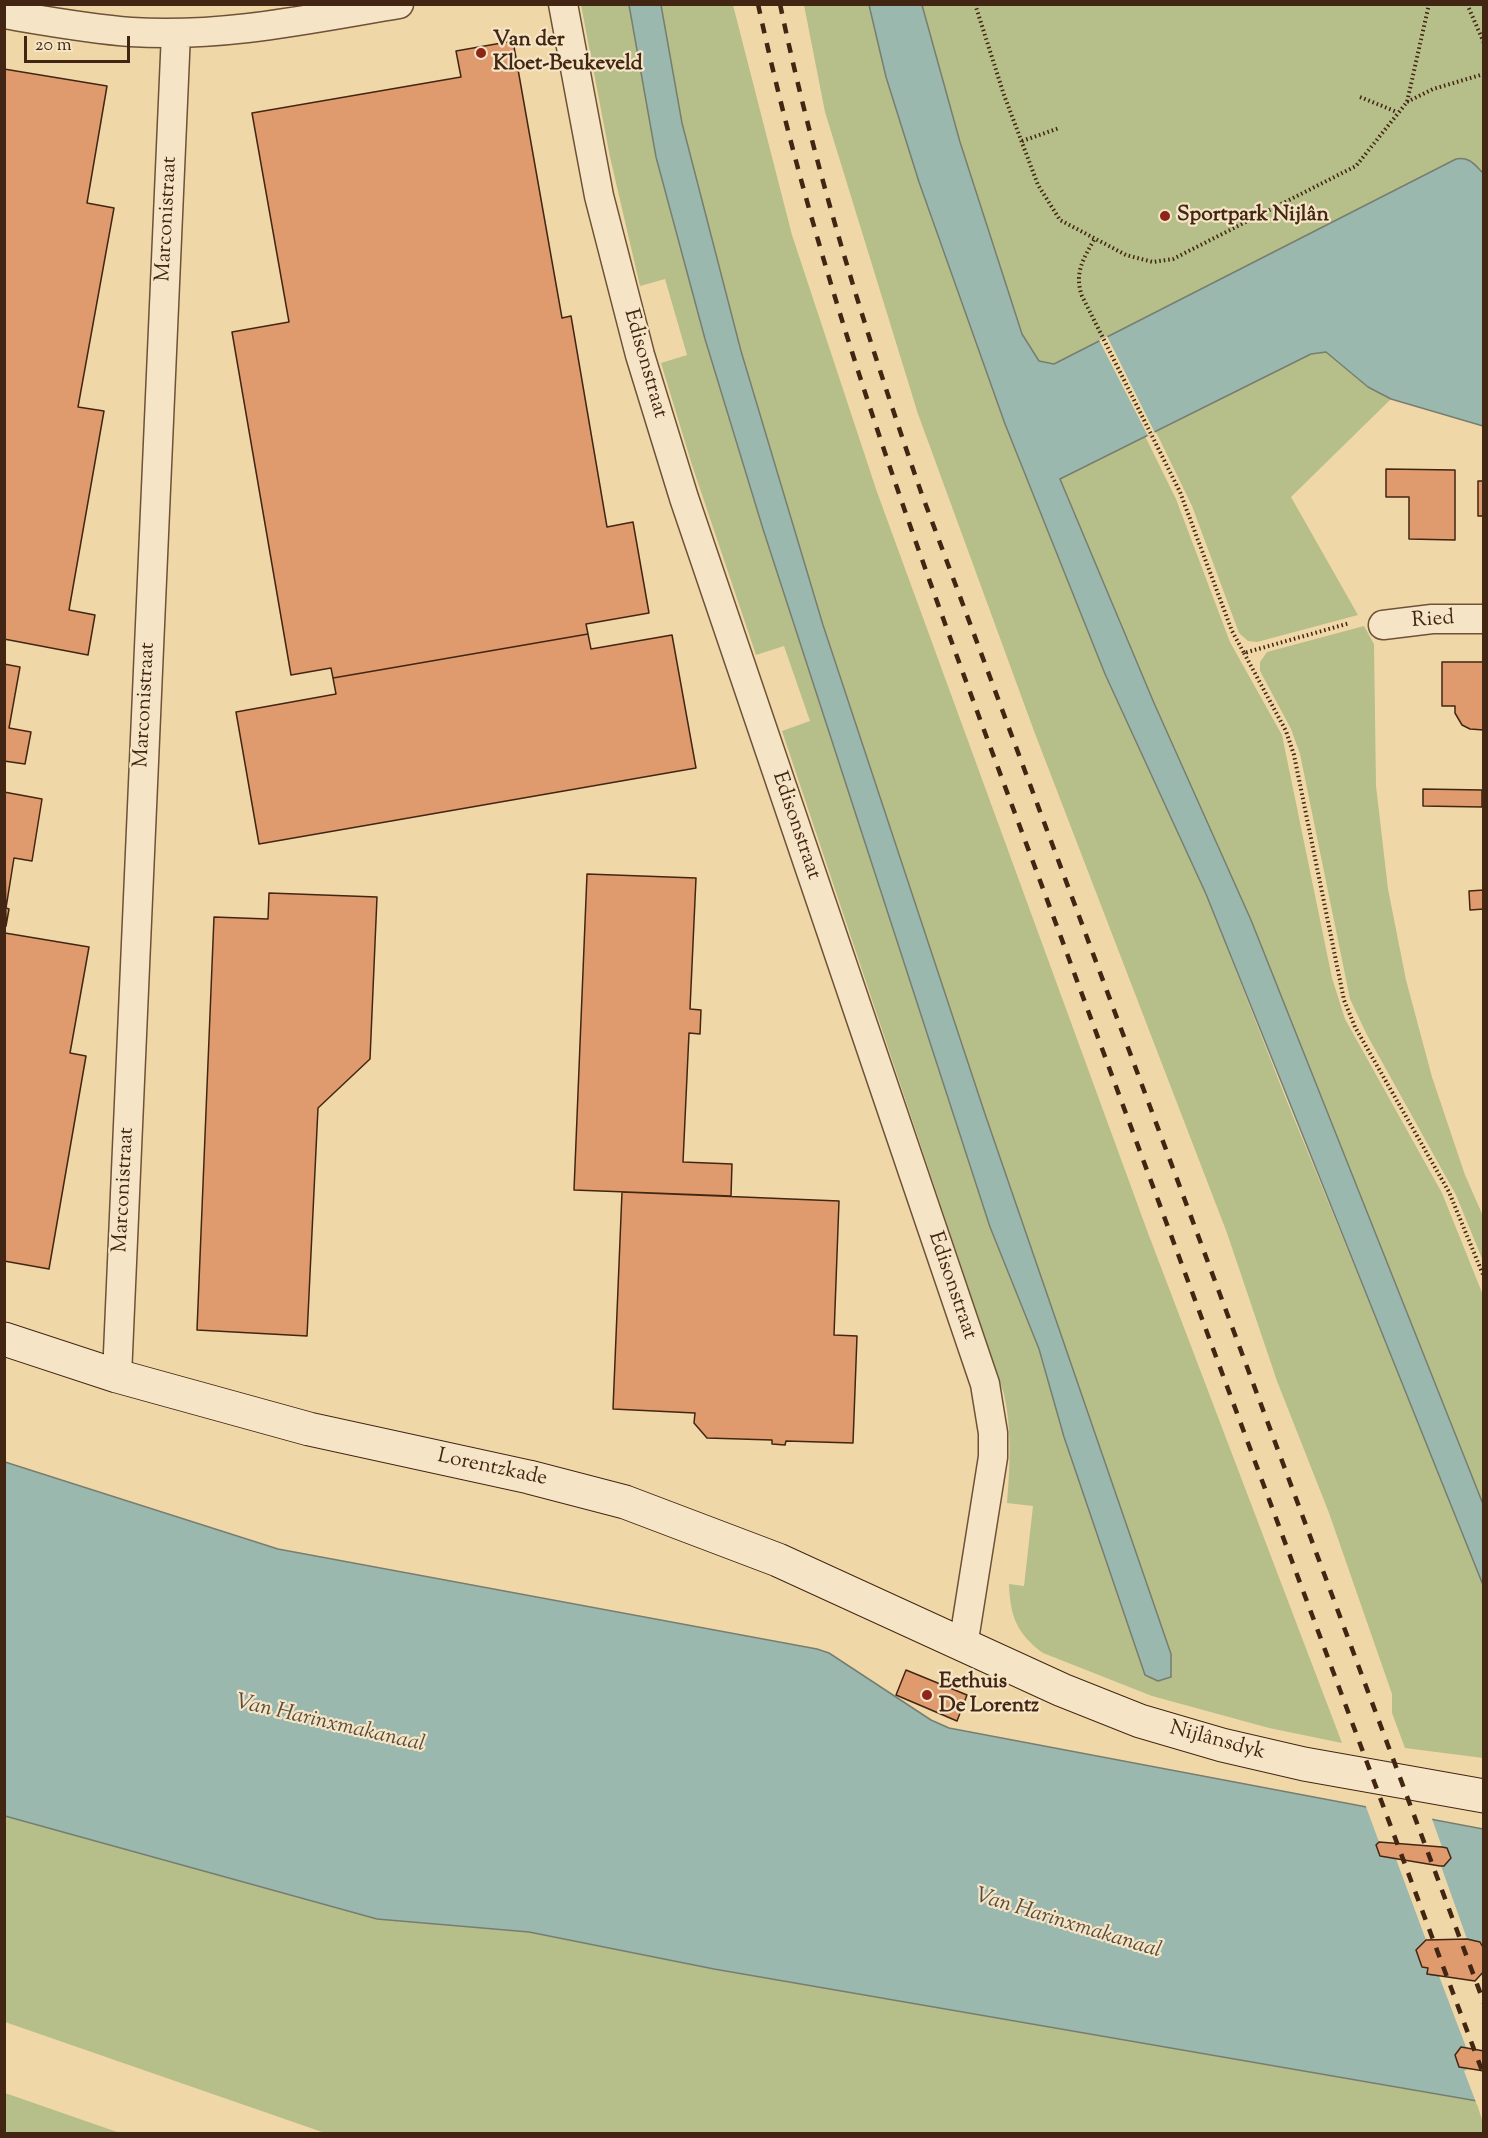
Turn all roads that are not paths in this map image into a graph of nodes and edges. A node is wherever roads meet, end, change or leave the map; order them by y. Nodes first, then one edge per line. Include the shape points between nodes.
1 (399, 4) edge
2 (563, 4) edge
3 (4, 14) edge
4 (176, 33) junction
5 (1484, 619) edge
6 (1383, 625) road end
7 (4, 1339) edge
8 (117, 1376) junction
9 (963, 1646) junction
10 (1484, 1796) edge

1 - 4 street via 272,26
2 - 9 street, Edisonstraat via 598,196 640,356 684,498 985,1384 993,1457
3 - 4 street via 89,28
4 - 8 street, Marconistraat
5 - 6 street, Ried via 1432,619
7 - 8 street, Lorentzkade
8 - 9 street, Lorentzkade via 309,1429 625,1502 778,1560
9 - 10 street, Nijlânsdyk via 1140,1722 1304,1764

